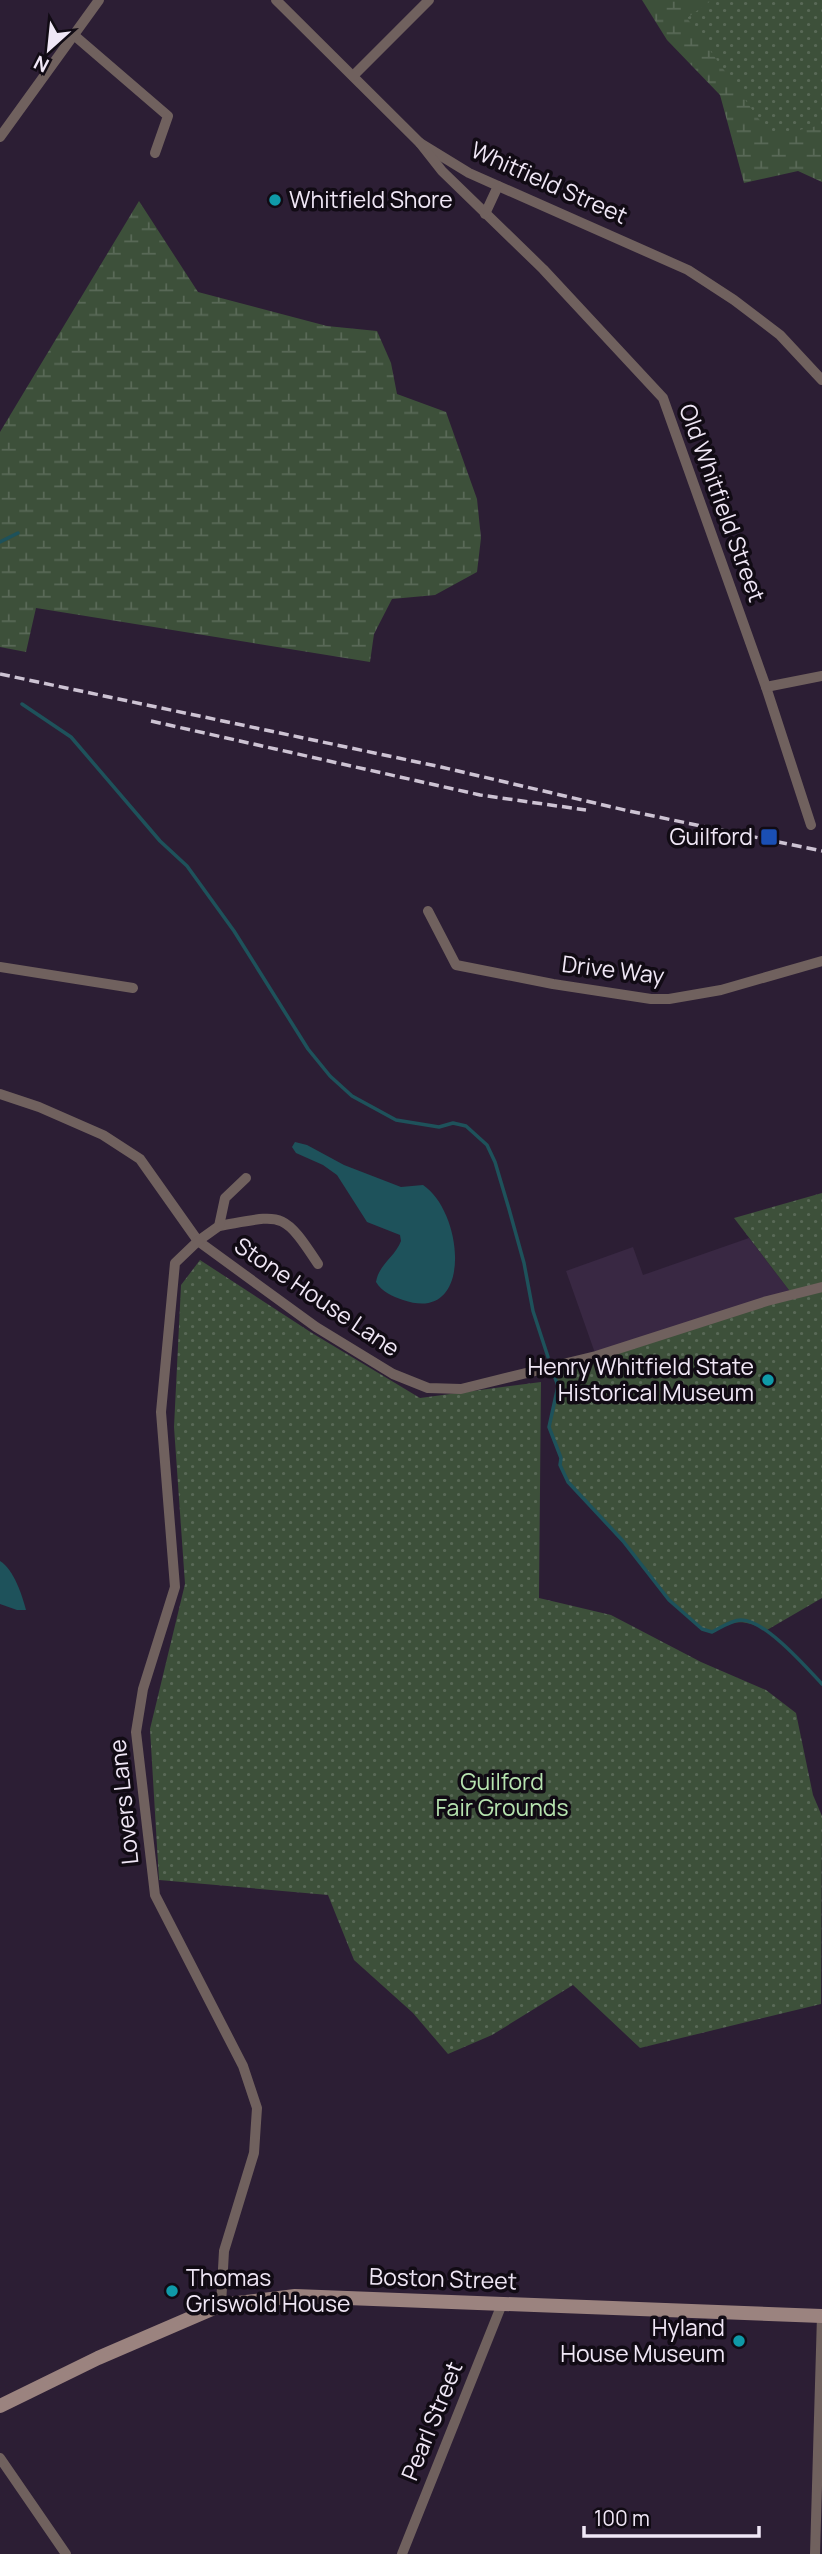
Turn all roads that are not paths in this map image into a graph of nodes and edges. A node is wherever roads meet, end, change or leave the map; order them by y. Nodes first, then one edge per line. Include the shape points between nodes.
1 (99, 0) edge
2 (276, 0) edge
3 (429, 0) edge
4 (75, 36) junction
5 (353, 76) junction
6 (0, 137) edge
7 (420, 143) junction
8 (155, 153) dead end
9 (498, 186) junction
10 (485, 214) junction
11 (822, 380) edge
12 (822, 676) edge
13 (766, 687) junction
14 (811, 825) dead end
15 (428, 911) dead end
16 (822, 961) edge
17 (0, 967) edge
18 (133, 988) dead end
19 (0, 1094) edge
20 (246, 1178) dead end
21 (219, 1226) junction
22 (198, 1241) junction
23 (318, 1264) dead end
24 (822, 1287) edge
25 (502, 2304) junction
26 (221, 2305) junction
27 (822, 2316) edge
28 (0, 2406) edge
29 (0, 2458) edge
30 (66, 2554) edge
31 (402, 2554) edge
32 (815, 2554) edge

1 - 4 street
2 - 5 street, Whitfield Street
3 - 5 street
4 - 6 street
4 - 8 street via 168,116
5 - 7 street, Whitfield Street
7 - 9 street, Whitfield Street
7 - 10 street, Old Whitfield Street
9 - 10 street
9 - 11 street, Whitfield Street via 688,270 780,335
10 - 13 street, Old Whitfield Street via 663,398
12 - 13 street
13 - 14 street, Old Whitfield Street
15 - 16 street, Drive Way via 456,965 651,999 721,990
17 - 18 street
19 - 22 street, Stone House Lane via 103,1135 140,1159
20 - 21 street via 225,1198
21 - 22 street, Lovers Lane
21 - 23 street via 260,1219 286,1222
22 - 24 street, Stone House Lane via 316,1327 393,1374 428,1388 461,1389 596,1356
22 - 26 street, Lovers Lane via 175,1263 161,1412 175,1587 143,1689 136,1732 155,1895 243,2066 257,2108 254,2153 224,2251
25 - 26 main road, Boston Street via 295,2296
25 - 27 main road, Boston Street
25 - 31 street, Pearl Street
26 - 28 main road, Boston Street
27 - 32 street
29 - 30 street

